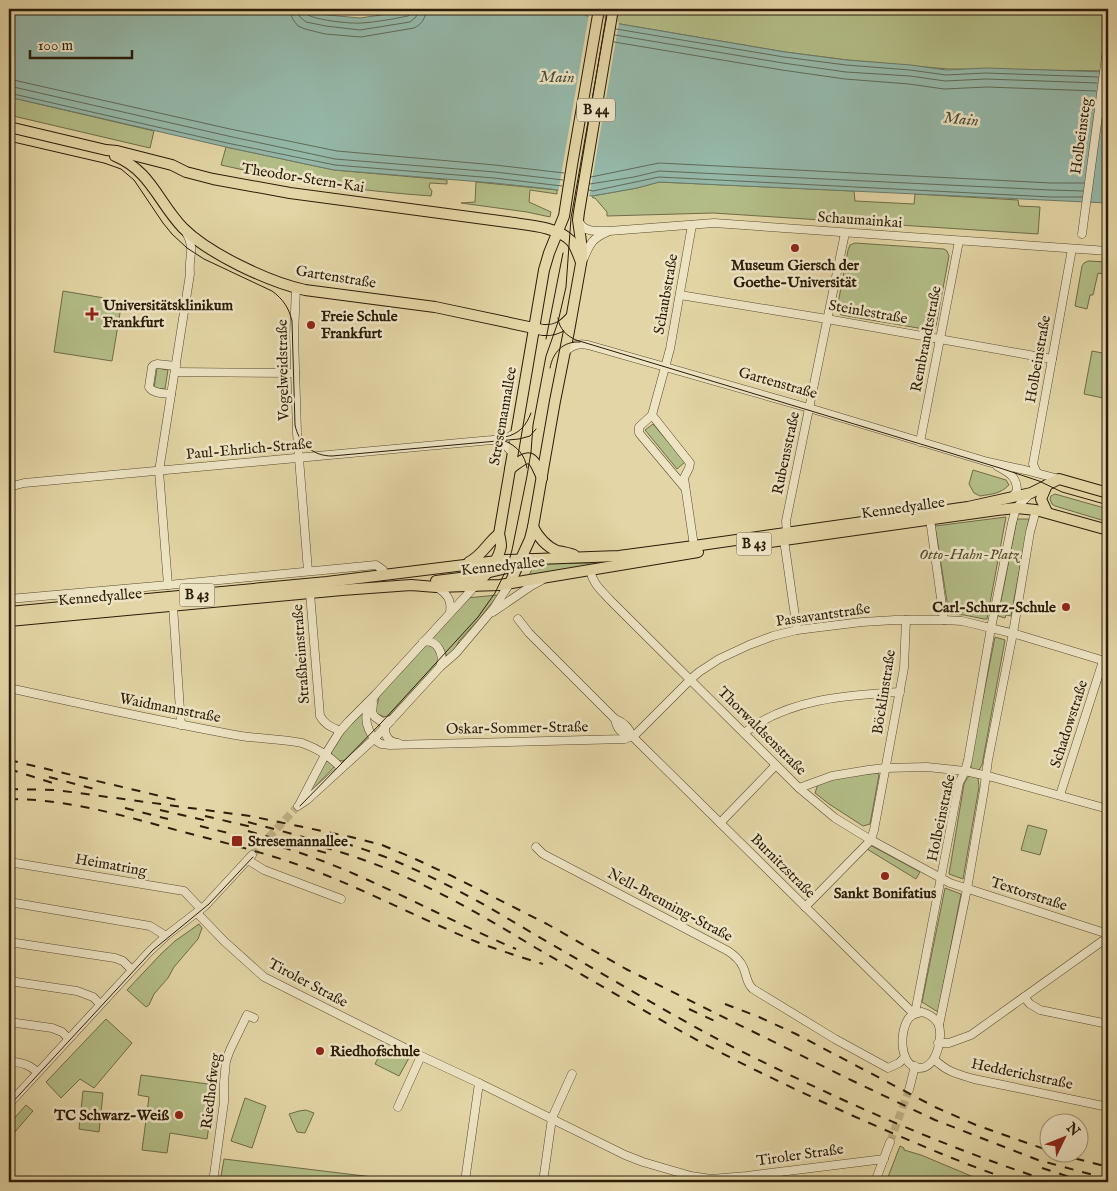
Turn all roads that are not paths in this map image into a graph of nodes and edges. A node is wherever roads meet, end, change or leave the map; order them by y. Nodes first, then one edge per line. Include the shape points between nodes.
1 (599, 9) edge
2 (613, 9) edge
3 (1108, 42) edge
4 (9, 127) edge
5 (106, 150) junction
6 (178, 169) junction
7 (148, 180) junction
8 (578, 216) junction
9 (692, 225) junction
10 (184, 228) junction
11 (609, 232) junction
12 (558, 233) junction
13 (845, 233) junction
14 (1082, 234) dead end
15 (594, 240) joint
16 (959, 241) junction
17 (1072, 249) junction
18 (1108, 251) edge
19 (581, 264) junction
20 (296, 288) junction
21 (680, 295) junction
22 (572, 315) junction
23 (827, 319) junction
24 (534, 328) junction
25 (940, 339) junction
26 (563, 357) junction
27 (1052, 359) junction
28 (666, 366) junction
29 (175, 369) junction
30 (295, 373) junction
31 (171, 394) junction
32 (809, 408) junction
33 (652, 415) junction
34 (516, 433) junction
35 (492, 440) junction
36 (920, 442) junction
37 (513, 453) junction
38 (299, 458) junction
39 (988, 462) junction
40 (510, 469) junction
41 (159, 471) junction
42 (1037, 474) junction
43 (542, 479) junction
44 (1052, 483) junction
45 (9, 487) edge
46 (686, 490) junction
47 (1031, 492) junction
48 (1108, 493) edge
49 (1012, 497) junction
50 (1016, 508) junction
51 (1036, 510) junction
52 (1047, 512) junction
53 (930, 520) junction
54 (533, 528) junction
55 (1108, 530) edge
56 (499, 534) junction
57 (785, 536) junction
58 (694, 546) junction
59 (584, 558) junction
60 (521, 560) junction
61 (495, 561) junction
62 (464, 565) junction
63 (590, 570) junction
64 (308, 571) junction
65 (488, 573) junction
66 (385, 575) junction
67 (547, 578) junction
68 (510, 583) junction
69 (168, 585) junction
70 (411, 585) junction
71 (475, 586) junction
72 (436, 587) junction
73 (310, 593) junction
74 (9, 599) edge
75 (173, 606) junction
76 (9, 612) edge
77 (450, 613) junction
78 (487, 616) junction
79 (518, 619) dead end
80 (906, 620) junction
81 (944, 620) junction
82 (9, 621) edge
83 (991, 628) junction
84 (797, 630) junction
85 (1013, 633) junction
86 (423, 642) junction
87 (1106, 662) edge
88 (440, 667) junction
89 (690, 679) junction
90 (9, 688) edge
91 (900, 692) junction
92 (376, 694) junction
93 (391, 720) junction
94 (181, 725) junction
95 (385, 728) junction
96 (340, 732) junction
97 (744, 733) junction
98 (632, 736) junction
99 (375, 738) junction
100 (402, 744) junction
101 (326, 755) junction
102 (776, 765) junction
103 (341, 768) junction
104 (885, 768) junction
105 (965, 771) junction
106 (985, 775) junction
107 (799, 788) junction
108 (1060, 795) junction
109 (1108, 809) edge
110 (720, 823) junction
111 (871, 840) junction
112 (536, 847) dead end
113 (9, 862) edge
114 (942, 880) junction
115 (967, 889) junction
116 (341, 899) dead end
117 (9, 902) edge
118 (805, 907) junction
119 (199, 911) junction
120 (166, 936) junction
121 (1108, 936) edge
122 (9, 942) edge
123 (132, 970) junction
124 (9, 981) edge
125 (919, 994) junction
126 (1024, 997) junction
127 (901, 1002) junction
128 (100, 1004) junction
129 (915, 1014) junction
130 (254, 1018) dead end
131 (9, 1022) edge
132 (1108, 1024) edge
133 (939, 1025) junction
134 (68, 1038) junction
135 (938, 1043) junction
136 (421, 1056) junction
137 (905, 1057) junction
138 (934, 1059) junction
139 (9, 1061) edge
140 (915, 1066) junction
141 (38, 1072) junction
142 (572, 1074) dead end
143 (479, 1083) junction
144 (909, 1090) tunnel mouth
145 (9, 1104) edge
146 (398, 1107) dead end
147 (1108, 1107) edge
148 (552, 1118) junction
149 (890, 1142) tunnel mouth
150 (884, 1158) junction
151 (465, 1181) dead end
152 (213, 1182) edge
153 (543, 1182) edge
154 (875, 1182) edge

1 - 12 main road, Stresemannallee / B 44 via 565,210
2 - 8 main road, B 44
3 - 14 street, Holbeinsteg
4 - 5 main road, Theodor-Stern-Kai
5 - 6 main road, Theodor-Stern-Kai via 158,161
5 - 7 main road, Gartenstraße via 129,162
6 - 7 main road via 152,164 146,171
6 - 12 main road, Theodor-Stern-Kai via 290,193 507,222
7 - 10 main road, Gartenstraße
8 - 11 street, Schaumainkai via 580,225 586,230
8 - 19 main road, Stresemannallee / B 44
9 - 11 street, Schaumainkai
9 - 13 street, Schaumainkai via 714,223
9 - 21 street, Schaubstraße
10 - 20 main road, Gartenstraße via 228,259
10 - 29 street via 192,251
11 - 15 street, Schaumainkai
12 - 19 main road, Theodor-Stern-Kai via 572,242
12 - 24 main road, Stresemannallee / B 44 via 546,262
13 - 16 street, Schaumainkai
13 - 23 street, Rubensstraße
15 - 19 street, Stresemannallee
16 - 17 street, Schaumainkai
16 - 25 street, Rembrandtstraße
17 - 18 street, Schaumainkai
17 - 27 street, Holbeinstraße
19 - 22 main road, Stresemannallee / B 44
20 - 24 main road, Gartenstraße via 435,307
20 - 30 street, Vogelweidstraße
21 - 23 street, Steinlestraße
21 - 28 street, Schaubstraße
22 - 24 main road, Gartenstraße via 555,329
22 - 26 main road, Stresemannallee / B 44
23 - 25 street, Steinlestraße
23 - 32 street, Rubensstraße
24 - 34 main road, Stresemannallee / B 44
25 - 27 street, Steinlestraße
25 - 36 street, Rembrandtstraße
26 - 28 street, Gartenstraße via 569,348 582,344
26 - 43 main road, Stresemannallee / B 44
27 - 42 street, Holbeinstraße via 1033,464
28 - 32 street, Gartenstraße
28 - 33 street, Schaubstraße
29 - 30 street
29 - 31 street
29 - 31 street via 157,364 152,367 151,390
30 - 38 street, Vogelweidstraße
31 - 41 street
32 - 36 street, Gartenstraße
32 - 57 street, Rubensstraße
33 - 46 street via 689,460 684,478
33 - 46 street, Schaubstraße via 639,427 640,434
34 - 35 street, Paul-Ehrlich-Straße via 508,438
34 - 37 main road, Stresemannallee / B 44
35 - 37 street via 503,443
35 - 38 street, Paul-Ehrlich-Straße
36 - 39 street, Gartenstraße
37 - 40 main road, Stresemannallee / B 44
38 - 41 street, Paul-Ehrlich-Straße
38 - 64 street, Vogelweidstraße
39 - 42 street, Gartenstraße
39 - 49 street, Gartenstraße via 1013,476 1017,491
40 - 43 main road via 522,459 530,458
40 - 56 main road, Stresemannallee / B 44
41 - 45 street, Paul-Ehrlich-Straße
41 - 69 street
42 - 44 street, Gartenstraße
43 - 54 main road, Stresemannallee / B 44
44 - 47 main road, B 43
44 - 48 main road, Gartenstraße
44 - 52 main road via 1041,499
46 - 58 street
47 - 49 main road, B 43
47 - 50 street
49 - 57 main road, Kennedyallee / B 43
50 - 51 main road, B 43
50 - 53 main road, Kennedyallee / B 43
50 - 83 street, Holbeinstraße
51 - 52 main road, B 43
51 - 85 street
52 - 55 main road, B 43
53 - 57 main road, Kennedyallee / B 43
53 - 81 street
54 - 59 main road via 551,548
54 - 60 main road, Stresemannallee / B 44
56 - 61 main road, Stresemannallee / B 44 via 501,544
56 - 62 main road via 486,550
57 - 58 main road, Kennedyallee / B 43
57 - 63 main road, Kennedyallee / B 43
57 - 84 street, Rubensstraße
58 - 59 main road, Kennedyallee / B 43
59 - 60 main road, Kennedyallee / B 43
60 - 61 main road, Kennedyallee / B 43
60 - 65 main road, B 43
60 - 68 main road, Stresemannallee / B 44
61 - 62 main road, Kennedyallee / B 43
61 - 65 main road, Stresemannallee / B 44
62 - 66 main road, Kennedyallee / B 43
63 - 67 main road, Kennedyallee / B 43
63 - 89 street, Thorwaldsenstraße via 595,584
64 - 66 street, Kennedyallee via 376,565
64 - 69 street, Kennedyallee
65 - 70 main road, B 43
65 - 71 main road, Stresemannallee / B 44
66 - 76 main road, Kennedyallee / B 43
67 - 68 main road, Kennedyallee / B 43
67 - 78 street, Stresemannallee
68 - 71 main road, Kennedyallee / B 43
68 - 78 street, Stresemannallee
69 - 74 street, Kennedyallee
70 - 72 main road, Kennedyallee / B 43
70 - 73 main road, Kennedyallee / B 43
71 - 72 main road, Kennedyallee / B 43
71 - 77 street, Stresemannallee
72 - 77 street via 448,596
73 - 75 main road, Kennedyallee / B 43
73 - 96 street, Straßheimstraße via 320,716
75 - 82 main road, Kennedyallee / B 43
75 - 94 street
77 - 86 street, Stresemannallee
78 - 88 street, Stresemannallee
79 - 98 street, Burnitzstraße via 615,719 622,721
80 - 81 street, Passavantstraße
80 - 84 street, Passavantstraße
80 - 91 street, Böcklinstraße
81 - 83 street, Passavantstraße
83 - 85 street
83 - 105 street, Holbeinstraße
84 - 89 street, Passavantstraße via 740,649
85 - 87 street
85 - 106 street
86 - 88 street via 429,641 439,648 443,657
86 - 92 street, Stresemannallee
87 - 108 street, Schadowstraße
88 - 93 street, Stresemannallee
89 - 97 street, Thorwaldsenstraße
89 - 98 street, Passavantstraße
90 - 94 street, Waidmannstraße
91 - 97 street via 812,703 780,712
91 - 104 street, Böcklinstraße
92 - 93 street via 372,713 382,722
92 - 96 street, Stresemannallee
92 - 99 street, Stresemannallee via 366,713
93 - 95 street, Stresemannallee
94 - 101 street, Waidmannstraße via 302,743
95 - 99 street, Stresemannallee
95 - 100 street via 389,740
96 - 101 street, Stresemannallee
97 - 102 street, Thorwaldsenstraße
98 - 100 street, Oskar-Sommer-Straße via 626,739
98 - 110 street, Burnitzstraße
99 - 100 street, Oskar-Sommer-Straße via 382,744
99 - 103 street, Stresemannallee
101 - 103 street
101 - 103 street, Stresemannallee via 298,806
102 - 107 street, Thorwaldsenstraße
102 - 110 street
104 - 105 street
104 - 107 street via 832,776
104 - 111 street, Böcklinstraße
105 - 106 street
105 - 114 street, Holbeinstraße
106 - 108 street
106 - 115 street
107 - 111 street, Thorwaldsenstraße via 827,812
108 - 109 street
110 - 118 street, Burnitzstraße
111 - 114 street, Thorwaldsenstraße
111 - 118 street
112 - 137 street, Nell-Breuning-Straße via 543,854 728,951 742,964 753,989 835,1039 888,1068
113 - 119 street, Heimatring via 184,891
114 - 115 street, Textorstraße
114 - 125 street, Holbeinstraße
115 - 121 street, Textorstraße
115 - 133 street
116 - 119 street via 264,870 250,857
117 - 120 street via 150,926
118 - 127 street, Burnitzstraße
119 - 120 street
119 - 136 street, Tiroler Straße via 224,940 264,977
120 - 123 street
121 - 126 street
122 - 123 street via 114,958
123 - 128 street
124 - 128 street via 77,991 93,997
125 - 127 street via 910,1003
125 - 129 street, Holbeinstraße
126 - 132 street via 1040,1010
126 - 135 street via 971,1035 945,1044
127 - 129 street, Burnitzstraße
128 - 134 street
129 - 133 street via 929,1014
129 - 137 street via 905,1026 902,1040
130 - 152 street, Riedhofweg via 247,1015 228,1055
131 - 134 street via 52,1028
133 - 135 street
134 - 141 street
135 - 138 street
136 - 143 street, Tiroler Straße
136 - 146 street
137 - 140 street
138 - 140 street via 925,1067
138 - 147 street, Hedderichstraße via 952,1073
139 - 141 street via 24,1063
140 - 144 street
141 - 145 street
142 - 148 street
143 - 148 street, Tiroler Straße
143 - 151 street
148 - 150 street, Tiroler Straße via 625,1155 701,1178 747,1176
148 - 153 street
149 - 150 street
150 - 154 street

